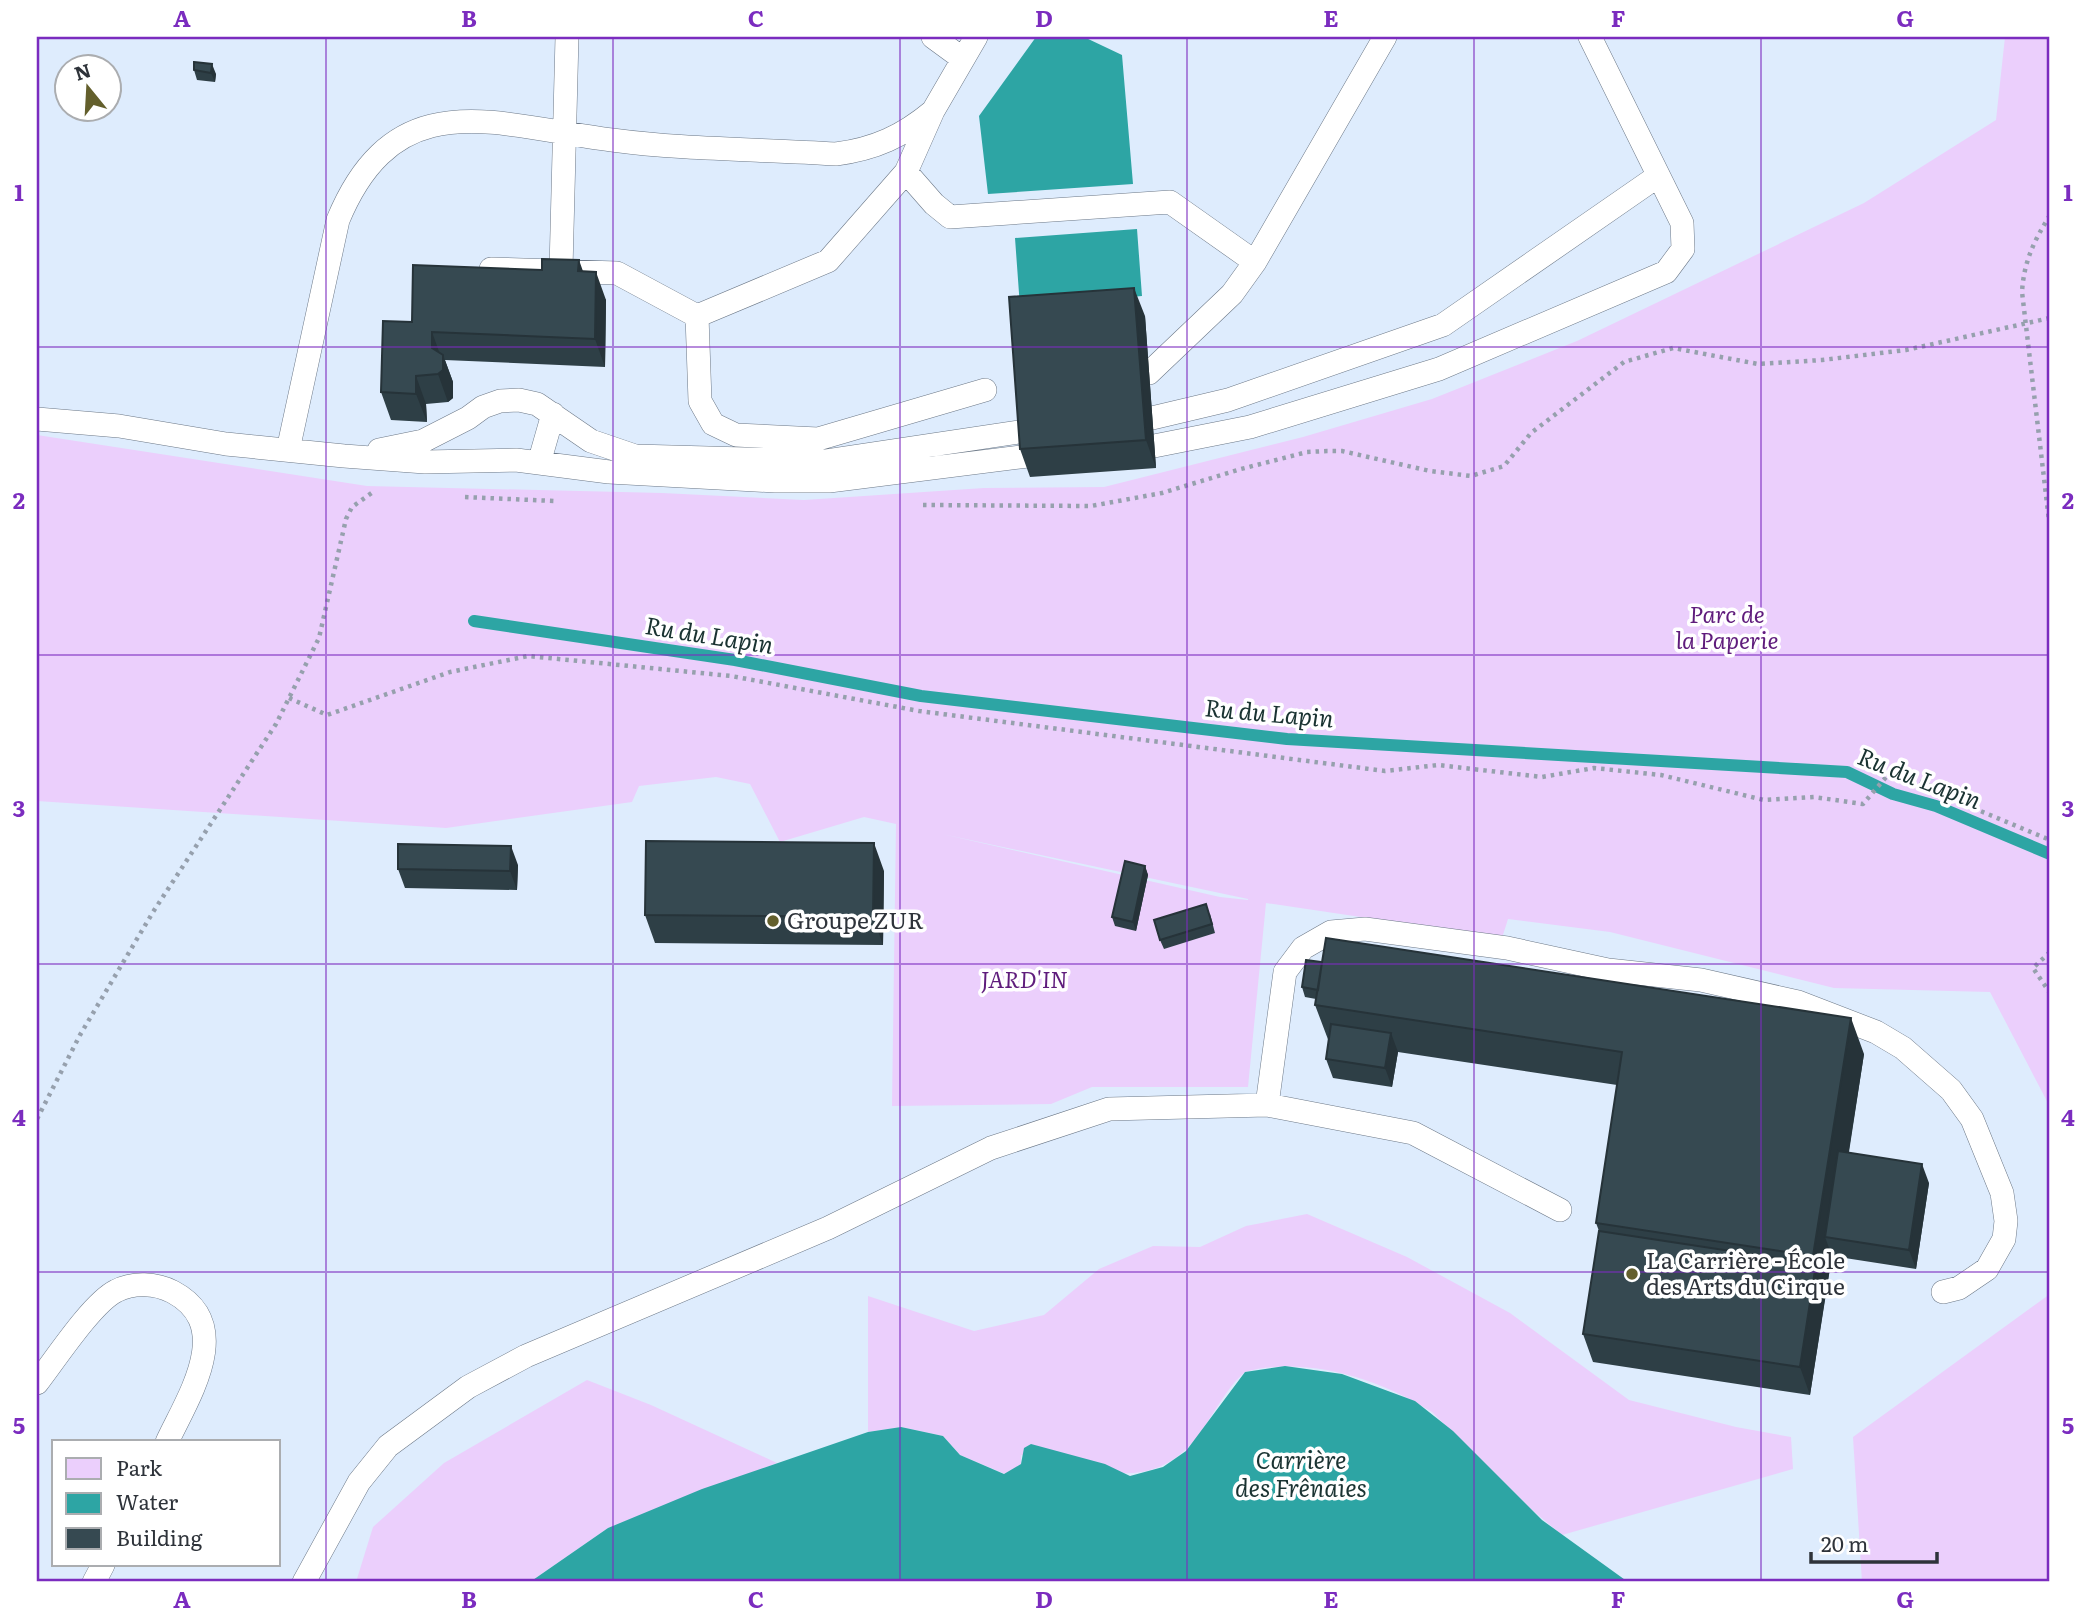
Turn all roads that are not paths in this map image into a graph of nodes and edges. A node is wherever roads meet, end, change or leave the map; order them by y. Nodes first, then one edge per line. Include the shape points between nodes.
1 (567, 37) edge
2 (933, 37) edge
3 (976, 37) edge
4 (1385, 37) edge
5 (1590, 37) edge
6 (963, 59) junction
7 (933, 111) junction
8 (564, 132) junction
9 (906, 172) junction
10 (1658, 176) junction
11 (1255, 262) junction
12 (473, 268) edge
13 (561, 269) junction
14 (697, 316) junction
15 (1149, 373) dead end
16 (985, 390) dead end
17 (553, 414) junction
18 (1153, 418) dead end
19 (37, 419) edge
20 (1026, 431) edge
21 (1154, 446) dead end
22 (288, 450) junction
23 (352, 456) junction
24 (1028, 456) edge
25 (539, 463) junction
26 (1267, 1105) junction
27 (1560, 1210) dead end
28 (1943, 1292) dead end
29 (37, 1383) edge
30 (168, 1440) edge
31 (102, 1566) edge
32 (93, 1582) edge
33 (304, 1582) edge

1 - 8 lane
2 - 6 lane
3 - 6 lane
4 - 11 lane
5 - 10 lane
6 - 7 lane
7 - 8 lane via 889,141 836,154 612,141
7 - 9 lane
8 - 13 lane
8 - 22 lane via 489,120 440,123 396,144 368,168 347,197 338,220
9 - 11 lane via 950,216 1170,202
9 - 14 lane via 828,261
10 - 18 lane via 1443,326 1228,400
10 - 21 lane via 1684,236 1676,262 1666,272 1439,369 1250,427
11 - 15 lane via 1233,295
12 - 13 lane
13 - 14 lane via 618,273
14 - 16 lane via 700,401 713,424 736,435 818,439
17 - 20 lane via 592,441 635,456 803,463
17 - 23 lane via 537,404 500,401 424,441
17 - 25 lane
19 - 22 lane
22 - 23 lane
23 - 25 lane
24 - 25 lane via 829,481 609,472
26 - 27 lane via 1413,1133
26 - 28 lane via 1284,972 1315,939 1348,929 1507,948 1798,1002 1876,1032 1903,1048 1943,1082 1972,1119 2002,1193 2004,1239 1987,1269 1959,1288
26 - 33 lane via 1109,1109 991,1148 828,1228 526,1356 468,1387 388,1446 359,1482
29 - 30 lane via 100,1302 116,1291 144,1285 172,1291 197,1314 206,1348 203,1365
31 - 32 lane

